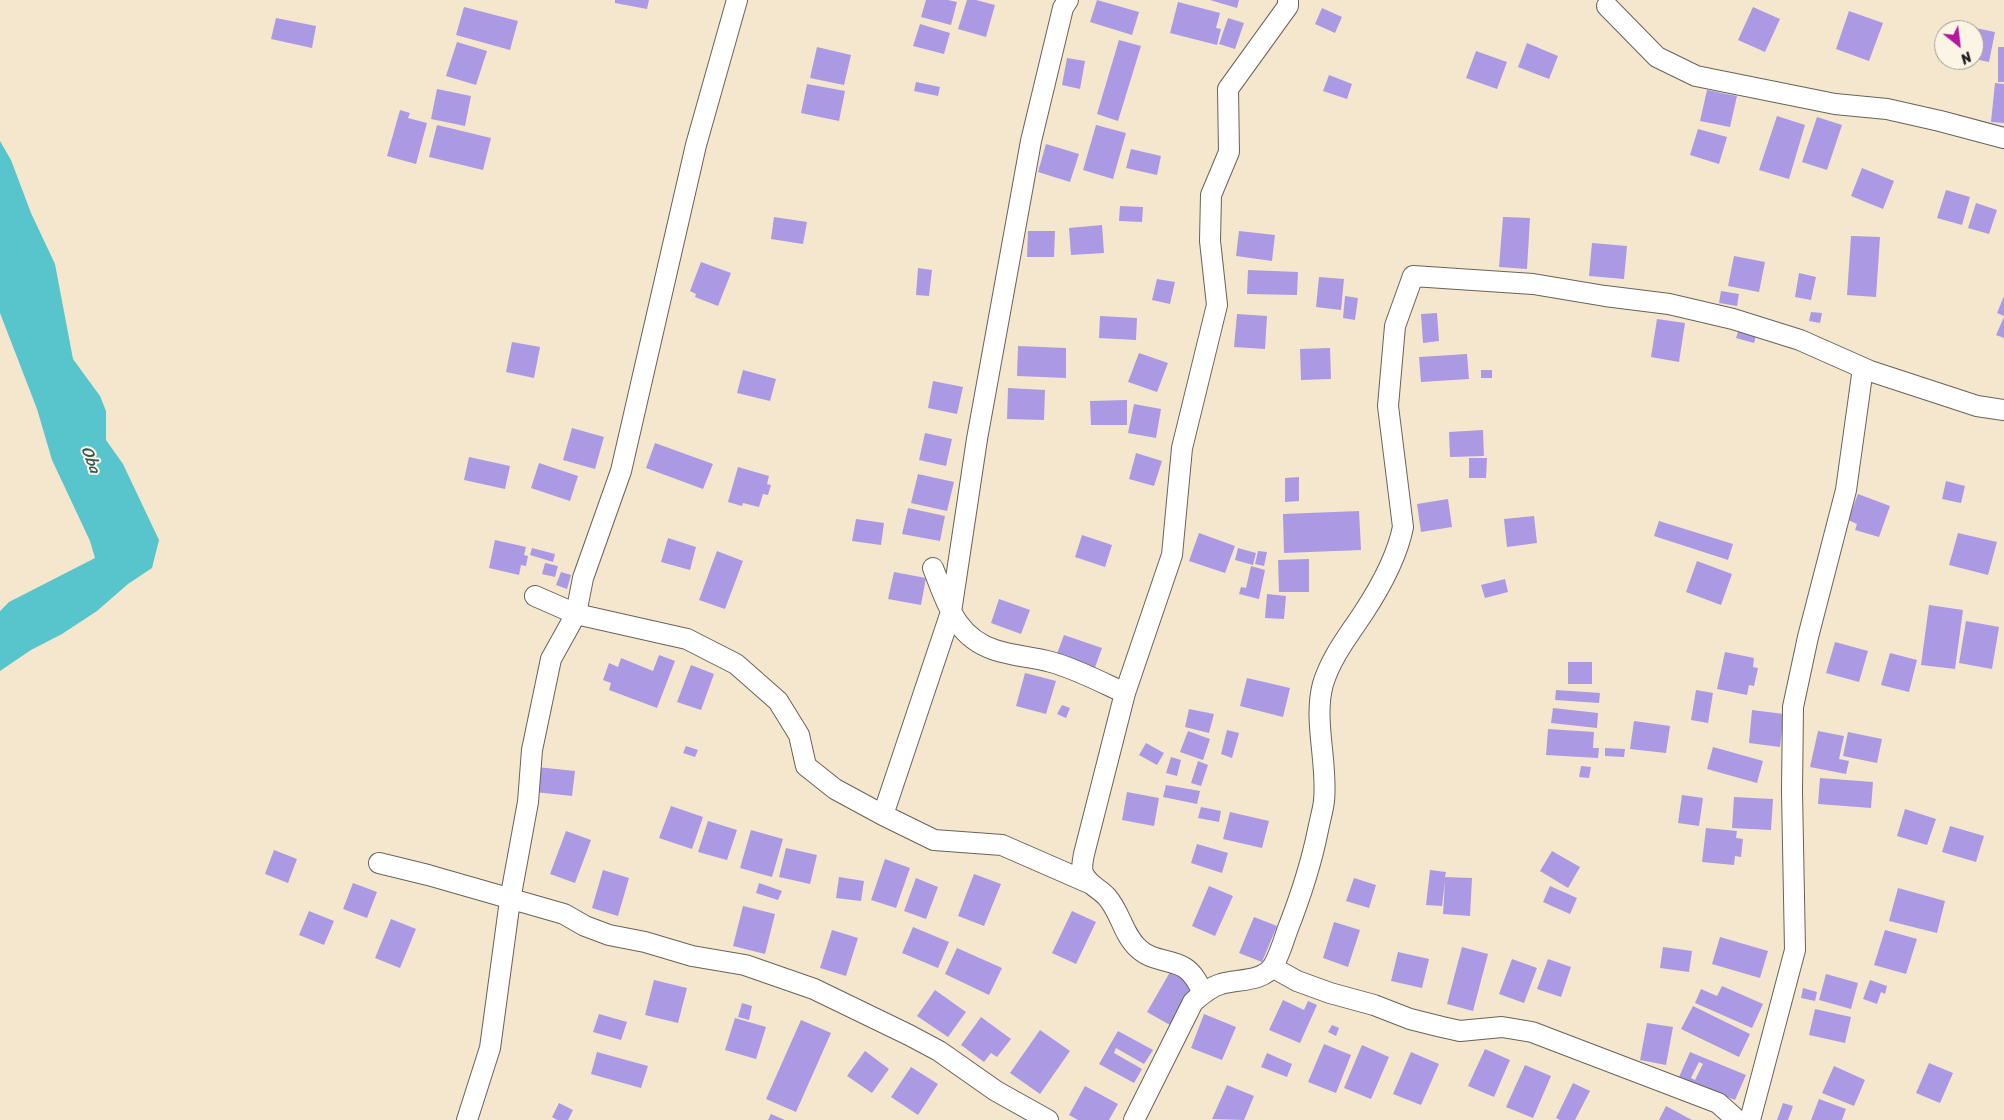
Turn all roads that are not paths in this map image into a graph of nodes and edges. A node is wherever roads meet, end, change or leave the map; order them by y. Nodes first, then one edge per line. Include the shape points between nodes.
1 (737, 0) edge
2 (1068, 0) edge
3 (1288, 0) edge
4 (1607, 6) dead end
5 (2004, 138) edge
6 (1863, 368) junction
7 (2004, 410) edge
8 (933, 568) dead end
9 (535, 596) dead end
10 (951, 612) junction
11 (576, 614) junction
12 (1125, 693) junction
13 (883, 815) junction
14 (379, 863) dead end
15 (1089, 883) junction
16 (510, 900) junction
17 (1272, 968) junction
18 (1203, 993) junction
19 (467, 1120) edge
20 (1048, 1120) edge
21 (1134, 1120) edge
22 (1737, 1120) edge
23 (1750, 1120) edge

1 - 11 street via 696,145 621,471 582,578
2 - 10 street via 1031,141
3 - 12 street via 1288,6 1228,89 1228,152 1211,195 1210,241 1217,305 1182,448 1172,555
4 - 5 street via 1657,56 1696,76 1835,104 1887,109
6 - 7 street via 1977,406
6 - 17 street via 1800,340 1669,304 1533,284 1413,276 1395,326 1388,406 1403,527 1400,546 1366,610 1333,658 1323,685 1319,709 1324,800 1300,897
6 - 23 street via 1846,490 1808,636 1794,706 1795,950
8 - 10 street
9 - 11 street
10 - 12 street via 958,626 976,642 995,650 1053,662
10 - 13 street
11 - 13 street via 687,639 736,664 778,701 799,735 806,766 835,789
11 - 16 street via 550,659 532,750 528,802
12 - 15 street via 1084,854 1082,871
13 - 15 street via 934,840 1002,845
14 - 16 street
15 - 18 street via 1118,912 1124,930 1138,949 1154,959 1183,967 1194,977
16 - 19 street via 490,1048
16 - 20 street via 564,914 609,935 692,956 745,965 814,989 939,1051 996,1091
17 - 18 street via 1260,976 1220,984
17 - 22 street via 1330,994 1442,1027 1460,1031 1502,1027 1532,1032 1718,1103
18 - 21 street via 1193,1002

